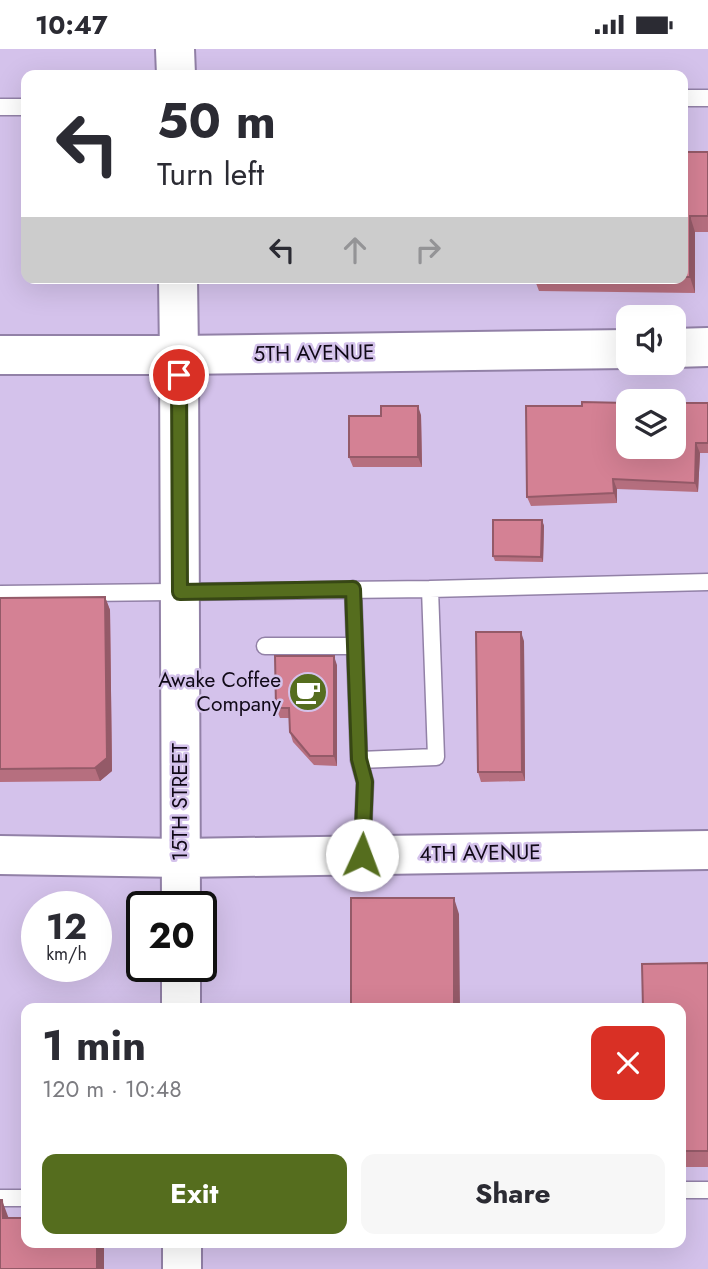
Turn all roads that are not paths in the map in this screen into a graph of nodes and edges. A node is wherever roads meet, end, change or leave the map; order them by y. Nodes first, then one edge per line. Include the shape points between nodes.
1 (175, 49) edge
2 (176, 70) edge
3 (688, 98) edge
4 (708, 98) edge
5 (0, 107) edge
6 (21, 107) edge
7 (178, 284) edge
8 (708, 347) edge
9 (686, 348) edge
10 (616, 349) edge
11 (0, 355) edge
12 (179, 355) junction
13 (708, 582) edge
14 (353, 589) junction
15 (430, 589) junction
16 (180, 592) junction
17 (0, 594) edge
18 (265, 646) dead end
19 (355, 646) junction
20 (359, 759) junction
21 (708, 850) edge
22 (0, 855) edge
23 (362, 855) junction
24 (181, 858) junction
25 (181, 891) edge
26 (181, 982) edge
27 (181, 1003) edge
28 (686, 1190) edge
29 (708, 1190) edge
30 (0, 1198) edge
31 (21, 1198) edge
32 (182, 1248) edge
33 (183, 1269) edge

1 - 2 main road
3 - 4 lane
5 - 6 lane
7 - 12 main road, 15TH STREET
8 - 9 main road
10 - 12 main road, 5TH AVENUE
11 - 12 main road, 5TH AVENUE
12 - 16 main road, 15TH STREET
13 - 15 lane
14 - 15 lane
14 - 16 lane
14 - 19 lane
15 - 20 lane via 436,757
16 - 17 lane
16 - 24 main road, 15TH STREET
18 - 19 lane
19 - 20 lane
20 - 23 lane via 365,782
21 - 23 main road, 4TH AVENUE
22 - 24 main road, 4TH AVENUE
23 - 24 main road, 4TH AVENUE
24 - 25 main road, 15TH STREET
26 - 27 main road
28 - 29 lane
30 - 31 lane
32 - 33 main road

